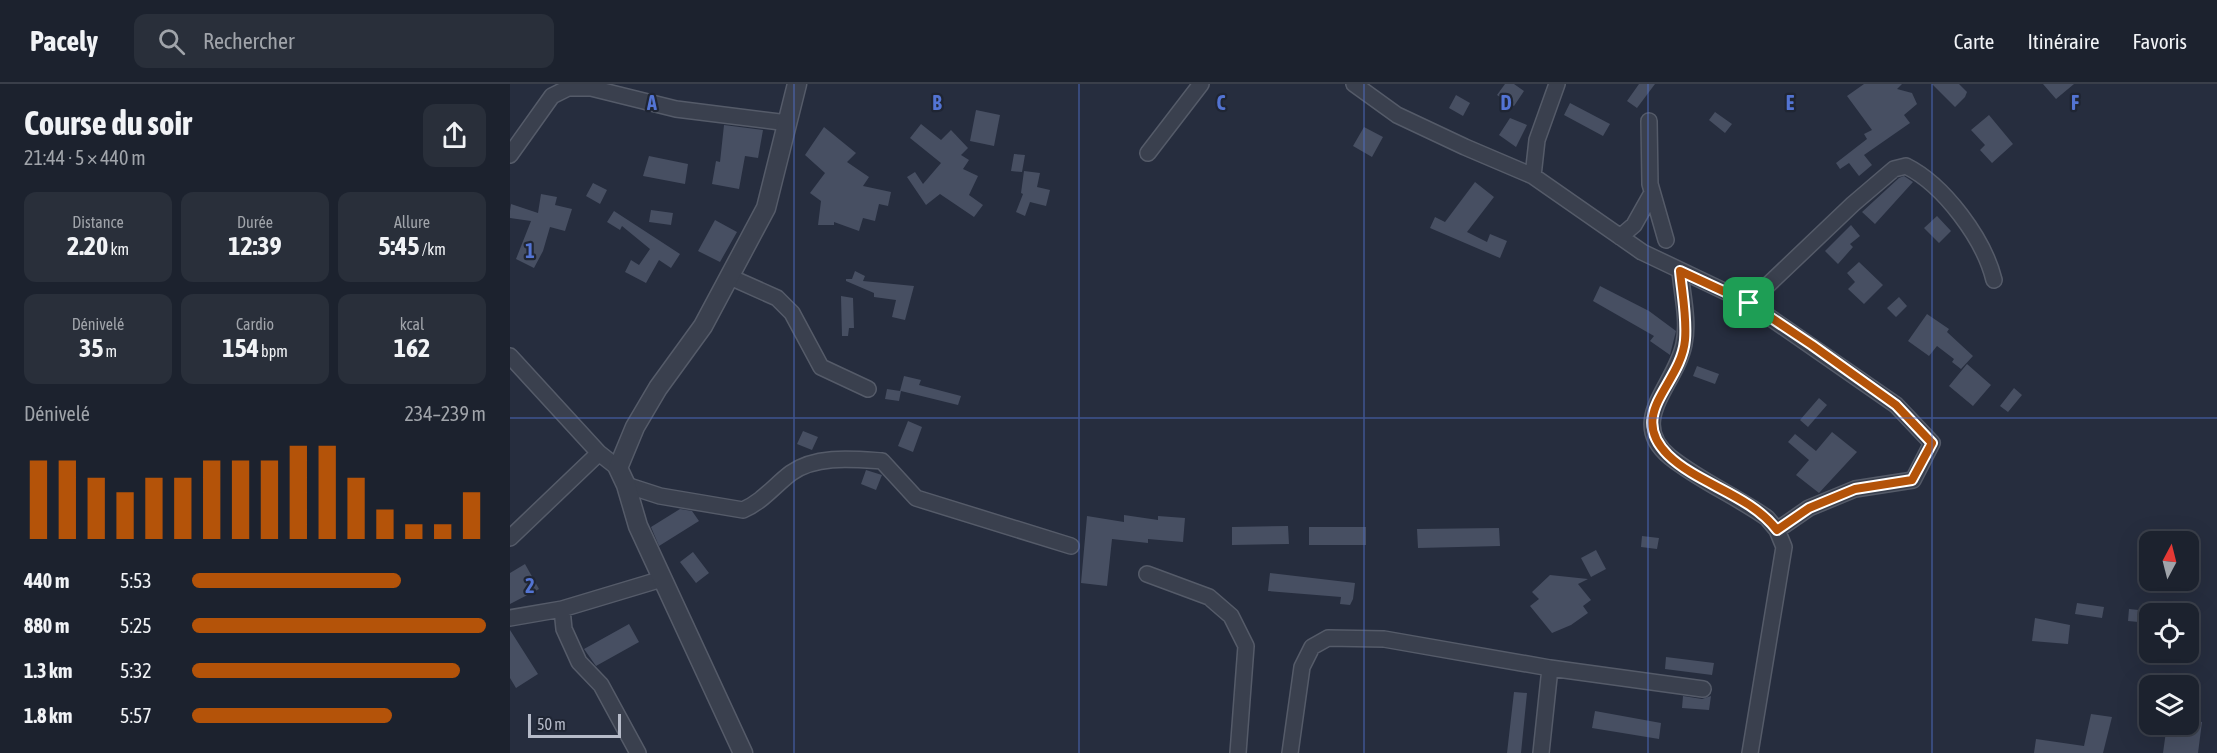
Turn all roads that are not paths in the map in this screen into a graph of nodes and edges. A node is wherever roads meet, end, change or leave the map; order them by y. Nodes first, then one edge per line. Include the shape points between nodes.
1 (798, 84) edge
2 (1201, 84) edge
3 (1354, 84) edge
4 (1557, 84) edge
5 (1649, 121) dead end
6 (788, 123) junction
7 (1149, 153) dead end
8 (510, 155) edge
9 (1533, 176) junction
10 (1652, 193) junction
11 (1620, 237) junction
12 (1666, 240) dead end
13 (1680, 271) junction
14 (730, 277) junction
15 (1994, 280) dead end
16 (1749, 303) junction
17 (510, 356) edge
18 (868, 389) dead end
19 (599, 453) junction
20 (618, 468) junction
21 (626, 485) junction
22 (1777, 530) junction
23 (510, 538) edge
24 (1071, 546) dead end
25 (1147, 574) dead end
26 (662, 579) junction
27 (562, 609) junction
28 (510, 618) edge
29 (1550, 668) junction
30 (1703, 689) dead end
31 (638, 753) edge
32 (743, 753) edge
33 (1238, 753) edge
34 (1290, 753) edge
35 (1541, 753) edge
36 (1750, 753) edge

1 - 6 street
2 - 7 street
3 - 9 street via 1397,115
4 - 9 street via 1537,140
5 - 10 street via 1647,168
6 - 8 street via 676,109 591,88 568,88 552,96
6 - 14 street via 766,208
9 - 11 street
10 - 11 street via 1634,225
10 - 12 street
11 - 13 street
13 - 16 street
13 - 22 street via 1685,340 1680,362 1652,413 1650,426 1655,440 1670,457 1742,500
14 - 18 street via 777,298 792,313 821,367
14 - 20 street via 703,326 635,427
15 - 16 street via 1967,220 1936,187 1906,166 1894,169 1853,204
16 - 22 street via 1896,405 1932,443 1912,480 1855,489 1809,508
17 - 19 street
19 - 20 street
19 - 23 street
20 - 21 street
21 - 24 street via 660,496 743,510 793,472 819,462 882,462 916,498
21 - 26 street via 638,526
22 - 36 street via 1784,547 1782,564
25 - 33 street via 1209,597 1231,616 1246,646
26 - 27 street
26 - 32 street
27 - 28 street
27 - 31 street via 564,629 579,662 601,685
29 - 30 street
29 - 34 street via 1384,639 1328,638 1312,647 1302,667
29 - 35 street

